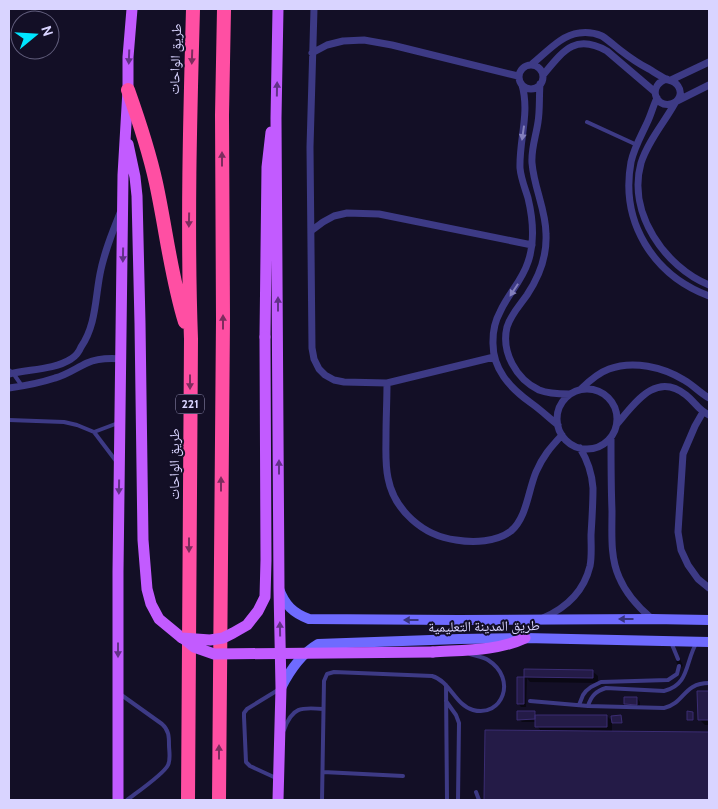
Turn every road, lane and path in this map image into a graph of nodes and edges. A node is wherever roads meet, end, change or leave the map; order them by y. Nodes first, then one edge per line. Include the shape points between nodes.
1 (132, 9) edge
2 (193, 9) edge
3 (224, 9) edge
4 (233, 9) edge
5 (278, 9) edge
6 (314, 9) edge
7 (223, 44) junction
8 (312, 52) junction
9 (709, 62) edge
10 (532, 64) junction
11 (543, 75) junction
12 (518, 76) junction
13 (669, 80) junction
14 (540, 84) junction
15 (522, 85) junction
16 (709, 85) edge
17 (128, 90) junction
18 (656, 95) junction
19 (676, 102) junction
20 (276, 118) junction
21 (587, 122) dead end
22 (125, 133) junction
23 (637, 144) junction
24 (521, 152) junction
25 (532, 155) junction
26 (123, 206) junction
27 (311, 231) junction
28 (532, 245) junction
29 (680, 267) junction
30 (673, 276) junction
31 (709, 285) edge
32 (709, 296) edge
33 (500, 312) junction
34 (511, 317) junction
35 (191, 339) junction
36 (494, 357) junction
37 (122, 359) junction
38 (10, 372) edge
39 (387, 383) junction
40 (22, 386) junction
41 (9, 388) edge
42 (581, 389) junction
43 (569, 394) junction
44 (709, 398) edge
45 (706, 414) edge
46 (9, 420) edge
47 (120, 422) junction
48 (617, 424) junction
49 (558, 425) junction
50 (94, 432) junction
51 (562, 435) junction
52 (611, 437) junction
53 (580, 448) junction
54 (120, 465) junction
55 (709, 588) edge
56 (279, 589) junction
57 (652, 618) junction
58 (542, 619) junction
59 (459, 620) junction
60 (709, 620) edge
61 (182, 638) junction
62 (525, 638) junction
63 (459, 639) junction
64 (671, 642) junction
65 (698, 642) junction
66 (709, 642) edge
67 (454, 650) junction
68 (678, 659) dead end
69 (679, 666) dead end
70 (709, 683) edge
71 (446, 684) junction
72 (281, 688) junction
73 (118, 693) junction
74 (446, 700) junction
75 (530, 701) dead end
76 (579, 705) junction
77 (588, 706) junction
78 (323, 709) junction
79 (279, 748) junction
80 (322, 772) junction
81 (402, 776) dead end
82 (278, 779) junction
83 (476, 792) dead end
84 (118, 800) edge
85 (127, 800) edge
86 (188, 800) edge
87 (219, 800) edge
88 (278, 800) edge
89 (322, 800) edge
90 (447, 800) edge
91 (458, 800) edge
92 (479, 800) edge

1 -> 17 main road
2 -> 35 highway, طريق الواحات / 221 via 189,251
3 - 7 highway, 221
4 - 7 highway
20 -> 5 main road
6 - 8 street
87 -> 7 highway, 221
8 - 12 street via 343,40 364,40
8 - 27 street
9 - 13 street
10 - 11 street
10 - 12 street via 524,66
10 - 13 street via 555,44 582,32 602,36
11 - 14 street
11 - 18 street via 562,52 580,44 590,44 607,51
12 - 15 street
13 - 18 street via 659,83
13 - 19 street via 679,86 680,96
14 - 15 street via 531,89
14 - 25 street
15 -> 24 street via 526,111
16 - 19 street
17 - 22 main road
17 - 35 highway via 153,173 178,296
18 - 19 street via 662,103
18 - 23 street
19 - 29 street via 648,146 638,186 645,220 660,246
56 -> 20 main road
20 - 61 main road, bridge via 267,166 265,597 247,625 234,633 210,640
21 - 23 lane
22 - 26 main road
22 - 61 main road via 135,177 143,540 147,589 159,619
23 - 30 street via 630,173 632,212 647,248
24 - 25 street
24 - 28 street via 521,177 531,216
25 - 34 street via 534,180 546,222 546,245 533,285
26 -> 37 main road
26 - 38 street via 108,242 92,325 78,353 58,364
27 - 28 street via 334,216 379,214
27 - 39 street via 314,359 319,369 334,380
28 -> 33 street via 522,278
29 - 30 street
29 - 31 street
30 - 32 street
33 - 34 street
33 - 36 street via 493,334
34 - 43 street via 506,333 507,349 516,372 540,390
35 -> 86 highway, طريق الواحات / 221
36 - 39 street
36 - 49 street via 510,386
37 - 40 street via 97,360 55,378
37 - 47 main road
38 - 40 lane
39 - 51 street via 388,479 393,494 410,518 437,536 479,541 503,536 512,530 519,522 544,456
40 - 41 street
42 - 43 street
42 - 44 street via 608,369 637,365 675,375
42 - 48 street via 600,391 610,399 616,411
43 - 49 street via 560,405
45 - 48 street via 677,389 655,388 645,393
45 - 55 street via 695,426 683,454 678,532 688,565
46 - 50 lane via 64,422
47 - 50 lane
47 - 54 main road
48 - 52 street
49 - 51 street
50 - 54 lane
51 - 53 street
52 - 53 street via 594,448
52 - 57 street via 614,563 624,588
53 - 58 street via 590,467 593,488 590,564 578,592 568,603
54 -> 73 main road
59 -> 56 street, طريق المدينة التعليمية via 309,619 290,608
72 -> 56 main road
57 -> 58 street, طريق المدينة التعليمية
57 - 60 street, طريق المدينة التعليمية
58 - 59 street, طريق المدينة التعليمية
59 - 63 street
61 - 67 main road, bridge via 194,647 214,654
62 - 63 street, طريق المدينة التعليمية
62 - 64 street, طريق المدينة التعليمية
62 - 67 main road via 503,646
63 - 72 street, طريق المدينة التعليمية via 318,644 301,657
64 - 65 street, طريق المدينة التعليمية
64 - 68 lane
65 - 66 street, طريق المدينة التعليمية
65 - 77 lane via 677,686 664,691 606,688 591,698
67 - 71 lane via 494,664 502,673 504,690 495,705 478,711 462,704
69 - 76 lane via 677,674 668,680 596,684 586,690
70 - 77 lane via 694,685 675,703 664,708
71 - 74 lane
71 - 78 lane via 428,675 329,672 324,678
72 - 79 main road
72 - 82 lane via 244,714 246,762
73 - 84 main road
73 - 85 lane via 162,724 169,736 168,766
74 - 90 lane
74 - 91 lane via 459,723
75 - 76 lane
76 - 77 lane
78 - 79 lane via 294,712 287,722
78 - 80 lane
79 - 82 main road
80 - 81 lane
80 - 89 lane
82 - 88 main road
83 - 92 lane

